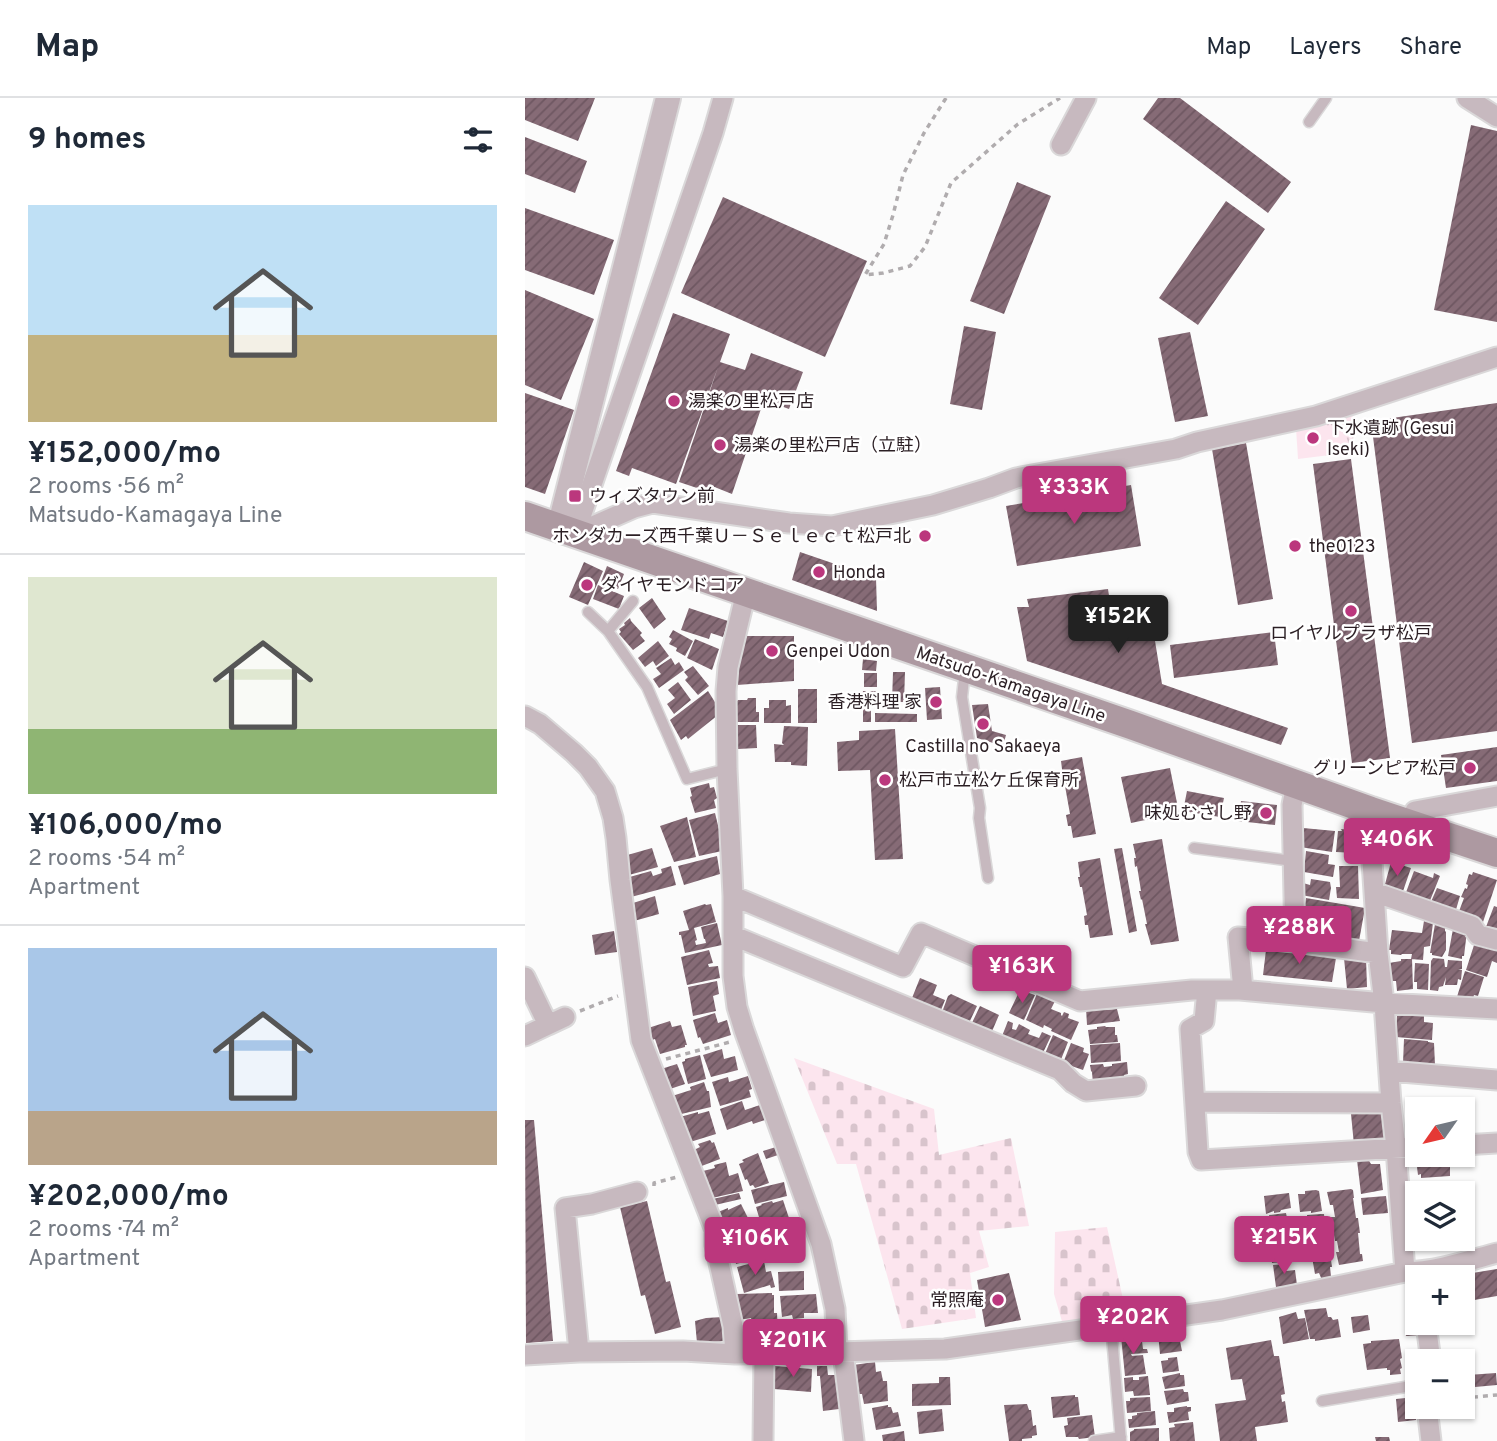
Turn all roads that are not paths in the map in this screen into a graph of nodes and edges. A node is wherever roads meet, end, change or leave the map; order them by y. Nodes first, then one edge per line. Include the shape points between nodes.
1 (668, 98) edge
2 (723, 98) edge
3 (1086, 98) edge
4 (1326, 98) edge
5 (1467, 98) edge
6 (1497, 117) edge
7 (1309, 122) dead end
8 (1061, 145) dead end
9 (1497, 357) edge
10 (525, 516) edge
11 (567, 531) junction
12 (746, 592) junction
13 (633, 601) dead end
14 (588, 612) dead end
15 (608, 631) junction
16 (965, 668) junction
17 (525, 716) edge
18 (727, 769) junction
19 (1296, 784) junction
20 (1497, 796) edge
21 (1371, 811) junction
22 (1409, 824) junction
23 (1194, 848) dead end
24 (1497, 853) edge
25 (1293, 861) junction
26 (988, 878) dead end
27 (1374, 892) junction
28 (733, 896) junction
29 (734, 936) junction
30 (1497, 940) edge
31 (1294, 942) junction
32 (1378, 953) junction
33 (525, 977) edge
34 (1207, 990) junction
35 (1243, 990) junction
36 (1384, 1003) junction
37 (1496, 1005) edge
38 (525, 1036) edge
39 (1389, 1071) junction
40 (1497, 1080) edge
41 (1136, 1086) dead end
42 (1195, 1102) junction
43 (1391, 1103) junction
44 (1497, 1143) edge
45 (1475, 1144) edge
46 (1396, 1148) junction
47 (1405, 1148) edge
48 (637, 1192) road end
49 (1497, 1253) edge
50 (1414, 1265) edge
51 (1457, 1265) edge
52 (1405, 1276) edge
53 (1111, 1325) junction
54 (579, 1352) junction
55 (840, 1352) junction
56 (764, 1353) junction
57 (735, 1354) junction
58 (525, 1356) edge
59 (1405, 1387) edge
60 (1322, 1401) dead end
61 (1428, 1419) edge
62 (1121, 1439) edge
63 (763, 1441) edge
64 (854, 1441) edge
65 (1094, 1441) edge
66 (1431, 1441) edge

1 - 11 street
2 - 11 street
3 - 8 street
4 - 7 lane
5 - 6 street
9 - 11 street via 1316,416 1176,449 1016,478 933,505 832,526 653,503
10 - 11 main road, Matsudo-Kamagaya Line
11 - 12 main road, Matsudo-Kamagaya Line
12 - 16 main road, Matsudo-Kamagaya Line
12 - 18 street via 728,667
13 - 15 lane
14 - 15 lane
15 - 18 lane via 647,687 687,779
16 - 19 main road, Matsudo-Kamagaya Line
16 - 26 lane via 962,697
17 - 57 street via 574,753 605,791 613,817 641,1040 715,1230
18 - 28 street
19 - 21 main road, Matsudo-Kamagaya Line
19 - 25 street
20 - 22 street via 1415,811
21 - 22 main road, Matsudo-Kamagaya Line
21 - 27 street
22 - 24 main road, Matsudo-Kamagaya Line
23 - 25 lane
25 - 31 street
27 - 30 street via 1472,926 1478,935
27 - 32 street
28 - 29 street
28 - 34 street via 903,967 921,933 1080,1001
29 - 41 street via 1060,1070 1086,1091
29 - 55 street via 737,1006 821,1244
31 - 32 street
31 - 35 street via 1238,937
32 - 36 street
33 - 38 street via 556,1021
34 - 35 street
34 - 42 street via 1204,1021 1189,1029
35 - 36 street
36 - 37 street
36 - 39 street
39 - 40 street
39 - 43 street
42 - 43 street
42 - 46 street via 1201,1160
43 - 46 street
44 - 45 street
46 - 47 street
46 - 50 street
48 - 54 street via 565,1208
49 - 51 street
52 - 53 street via 1222,1310
53 - 55 street via 945,1349
53 - 62 lane
54 - 57 street
54 - 58 street
55 - 56 street
55 - 64 street
56 - 57 street
56 - 63 street
59 - 60 lane
61 - 66 street
62 - 65 lane

